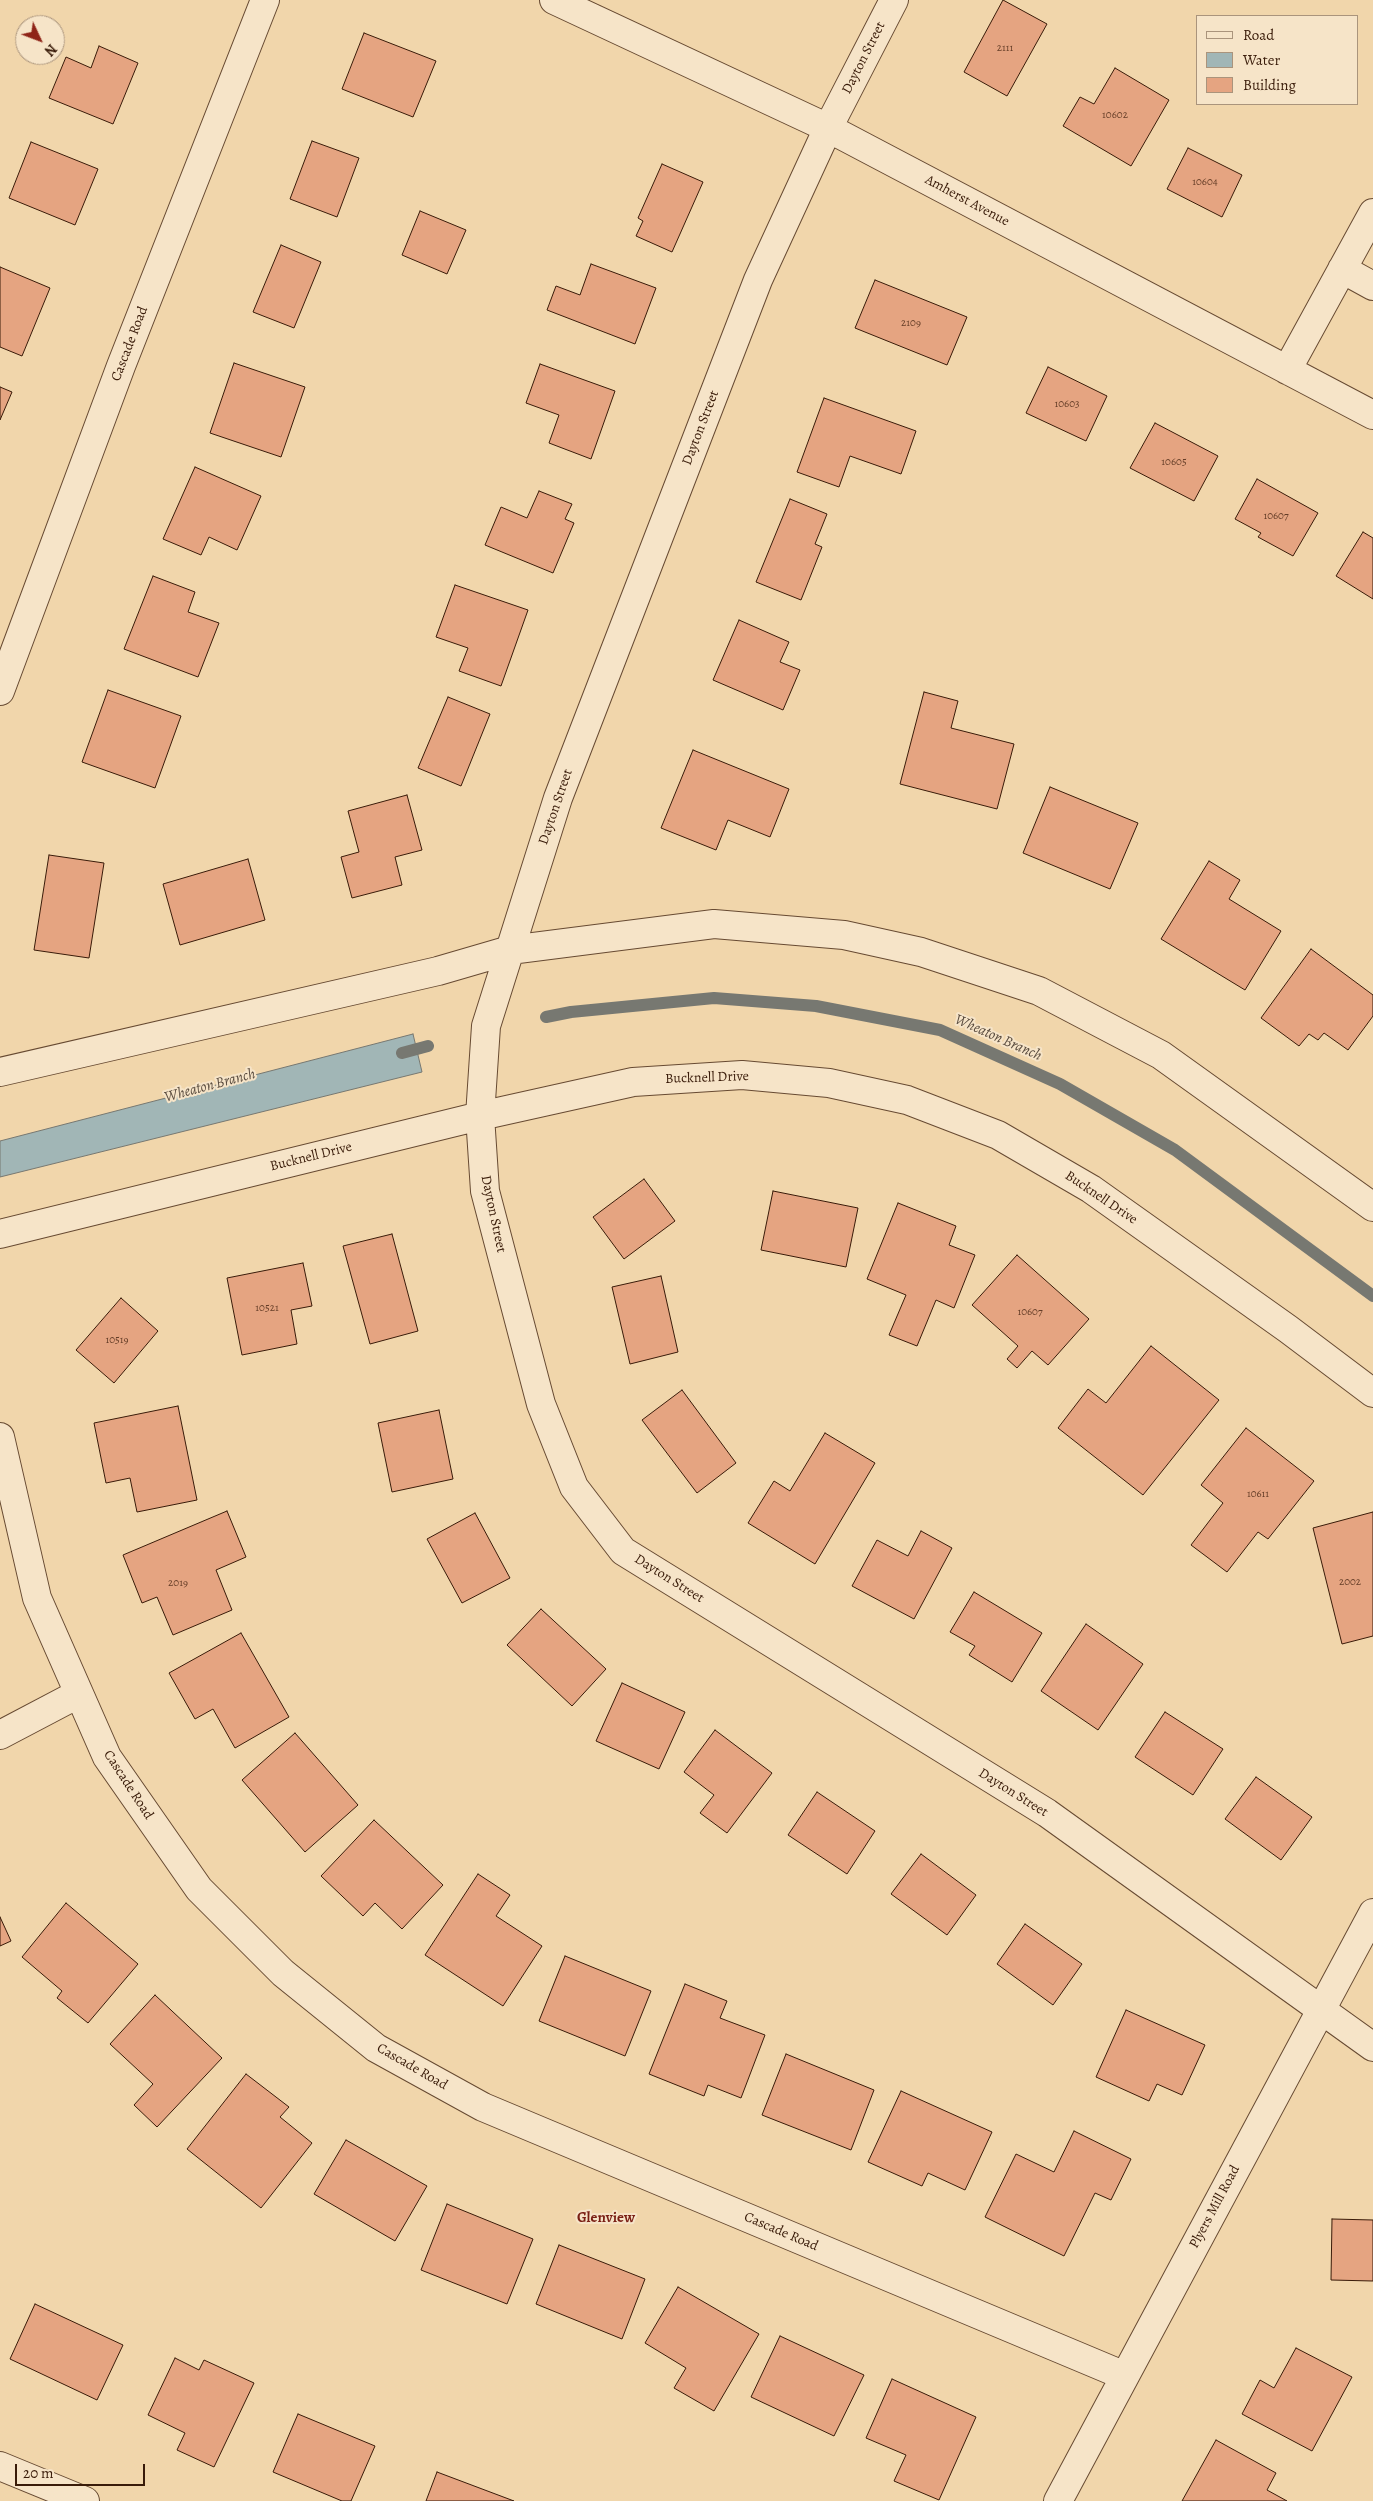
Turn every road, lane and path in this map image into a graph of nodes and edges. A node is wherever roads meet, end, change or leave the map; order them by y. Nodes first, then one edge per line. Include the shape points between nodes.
1 (265, 0) edge
2 (554, 0) edge
3 (894, 0) edge
4 (828, 128) junction
5 (1373, 213) edge
6 (1342, 269) junction
7 (1373, 286) edge
8 (1287, 370) junction
9 (1373, 415) edge
10 (0, 691) edge
11 (510, 950) junction
12 (0, 1072) edge
13 (480, 1116) junction
14 (1373, 1207) edge
15 (0, 1234) edge
16 (1373, 1393) edge
17 (0, 1438) edge
18 (78, 1694) junction
19 (0, 1735) edge
20 (1373, 1913) edge
21 (1321, 2008) junction
22 (1373, 2047) edge
23 (1125, 2376) junction
24 (0, 2466) edge
25 (85, 2501) edge
26 (1058, 2501) edge

1 - 10 street, Cascade Road via 121,366
2 - 4 street, Amherst Avenue
3 - 4 street, Dayton Street
4 - 8 street, Amherst Avenue
4 - 11 street, Dayton Street via 758,280 558,798
5 - 6 street
6 - 7 street
6 - 8 street
8 - 9 street, Amherst Avenue
11 - 12 street via 438,970
11 - 13 street, Dayton Street via 486,1026
11 - 14 street via 714,924 844,935 921,952 1039,991 1160,1055
13 - 15 street, Bucknell Drive
13 - 16 street, Bucknell Drive via 633,1082 742,1075 829,1083 907,1100 998,1135 1091,1189
13 - 21 street, Dayton Street via 485,1191 541,1404 574,1487 623,1551 1047,1813
17 - 18 street, Cascade Road via 37,1598
18 - 19 street
18 - 23 street, Cascade Road via 107,1757 199,1889 282,1972 376,2048 483,2107
20 - 21 street, Plyers Mill Road
21 - 22 street, Dayton Street
21 - 23 street, Plyers Mill Road
23 - 26 street, Plyers Mill Road
24 - 25 street

